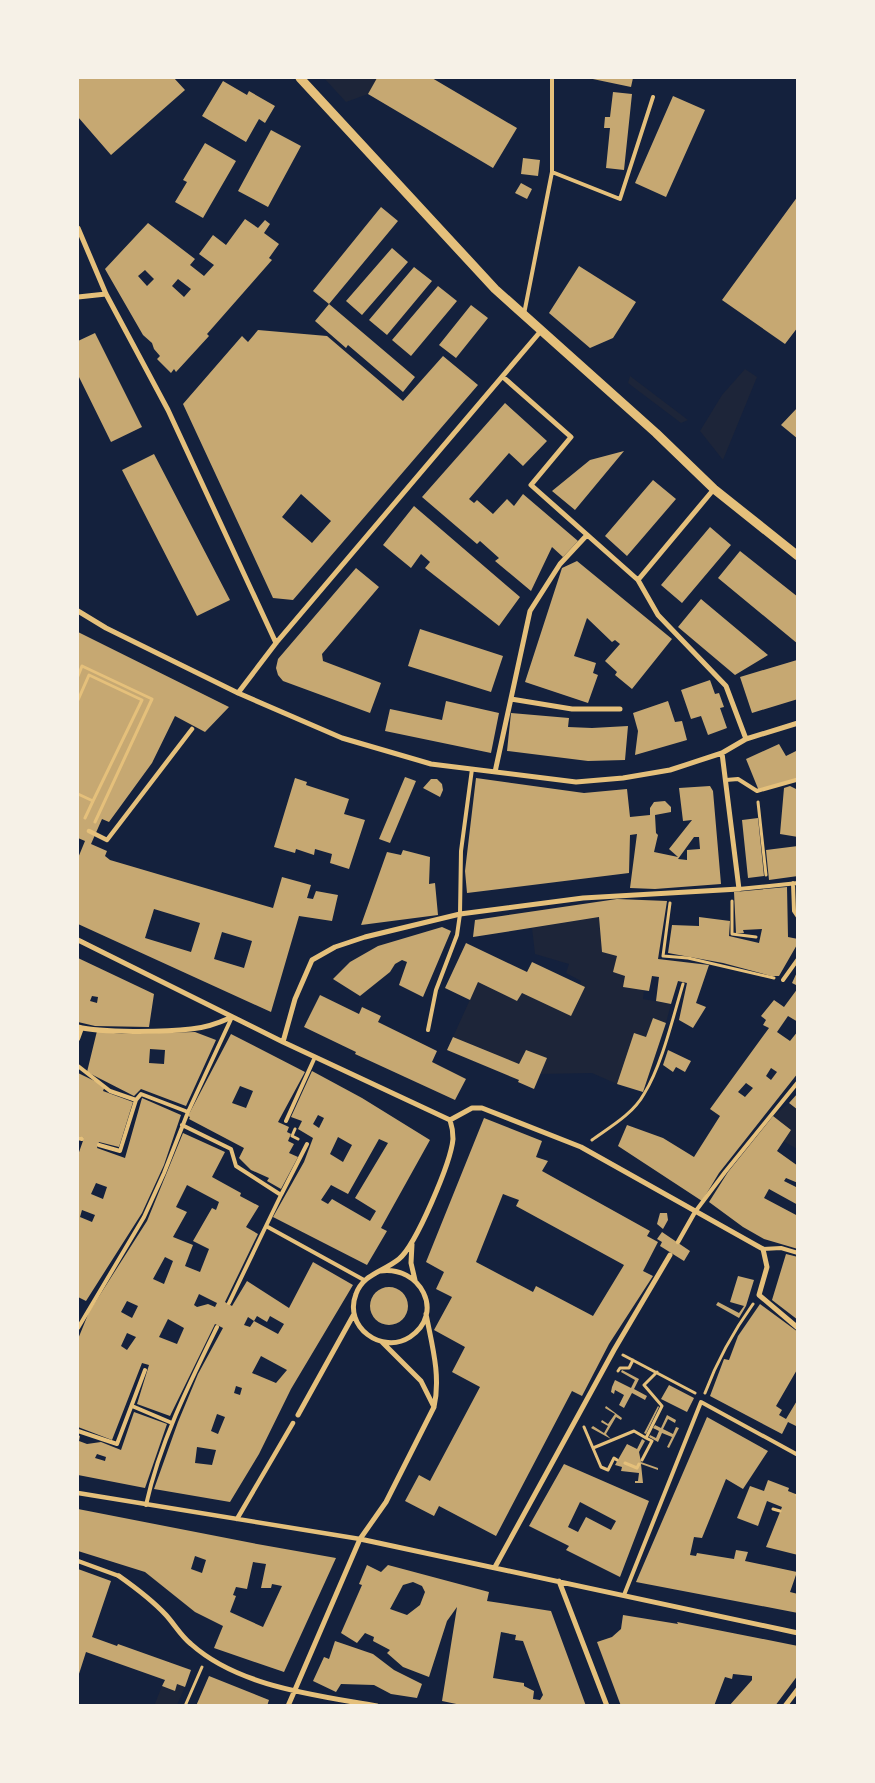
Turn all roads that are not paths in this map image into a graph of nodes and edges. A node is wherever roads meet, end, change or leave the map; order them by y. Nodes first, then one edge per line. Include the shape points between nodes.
1 (300, 78) edge
2 (552, 78) edge
3 (653, 97) dead end
4 (552, 172) junction
5 (78, 228) edge
6 (106, 294) junction
7 (78, 297) edge
8 (524, 316) junction
9 (540, 332) junction
10 (503, 377) junction
11 (714, 489) junction
12 (588, 535) junction
13 (798, 556) edge
14 (638, 580) junction
15 (78, 611) edge
16 (276, 643) junction
17 (238, 693) junction
18 (511, 699) junction
19 (620, 709) dead end
20 (798, 723) edge
21 (192, 729) dead end
22 (746, 739) junction
23 (722, 753) junction
24 (472, 769) junction
25 (496, 772) junction
26 (726, 780) junction
27 (798, 781) edge
28 (90, 831) road end
29 (795, 883) edge
30 (739, 889) junction
31 (460, 914) junction
32 (798, 917) edge
33 (78, 940) edge
34 (798, 959) edge
35 (783, 980) road end
36 (232, 1017) junction
37 (80, 1027) edge
38 (428, 1030) dead end
39 (78, 1039) edge
40 (283, 1042) junction
41 (315, 1057) junction
42 (78, 1066) edge
43 (798, 1082) edge
44 (136, 1100) junction
45 (188, 1112) junction
46 (450, 1120) junction
47 (286, 1121) road end
48 (182, 1125) junction
49 (307, 1144) road end
50 (99, 1145) dead end
51 (281, 1195) junction
52 (695, 1212) junction
53 (266, 1226) junction
54 (678, 1242) dead end
55 (412, 1244) junction
56 (763, 1249) junction
57 (798, 1253) edge
58 (670, 1255) dead end
59 (380, 1271) junction
60 (364, 1280) junction
61 (416, 1280) junction
62 (229, 1303) dead end
63 (354, 1314) junction
64 (426, 1314) junction
65 (218, 1327) dead end
66 (78, 1328) edge
67 (798, 1328) edge
68 (382, 1342) junction
69 (145, 1370) dead end
70 (132, 1406) junction
71 (434, 1407) junction
72 (298, 1415) dead end
73 (293, 1423) dead end
74 (172, 1424) junction
75 (78, 1431) edge
76 (798, 1455) edge
77 (78, 1493) edge
78 (146, 1505) junction
79 (237, 1520) junction
80 (360, 1539) junction
81 (78, 1561) edge
82 (495, 1568) junction
83 (119, 1576) joint
84 (559, 1581) junction
85 (624, 1595) junction
86 (798, 1633) edge
87 (798, 1689) edge
88 (295, 1692) junction
89 (288, 1706) edge
90 (378, 1706) edge
91 (607, 1706) edge
92 (785, 1706) edge

1 - 8 street via 495,289
2 - 4 lane
3 - 4 lane via 620,199
4 - 8 lane
5 - 6 street
6 - 7 street
6 - 16 street via 168,410
8 - 9 street
9 - 10 street
9 - 11 street via 656,433
10 - 12 street via 571,437 531,485
10 - 16 street
11 - 13 street
11 - 14 street
12 - 14 street
12 - 18 street via 560,564 530,611
14 - 22 street via 658,615 726,686
15 - 17 street
16 - 17 street
17 - 24 street via 342,738 431,764
18 - 19 street via 572,709
18 - 25 street
20 - 22 street
21 - 28 street via 107,840
22 - 23 street
23 - 25 street via 670,770 624,778 576,782
23 - 26 street
24 - 25 street
24 - 31 lane via 461,851
26 - 27 lane via 738,779 756,791
26 - 30 street
29 - 30 lane
29 - 32 lane via 794,911
30 - 31 street via 583,898
31 - 38 lane via 457,935 436,990
31 - 40 street via 365,937 335,947 312,960 295,999
33 - 36 street
34 - 35 lane
36 - 37 street via 191,1029
36 - 40 street
36 - 45 lane
37 - 39 lane
40 - 41 street
41 - 46 street
41 - 47 lane
42 - 44 lane via 110,1091
43 - 52 lane
44 - 45 lane via 141,1094
44 - 50 lane via 120,1151
45 - 48 lane
46 - 52 street via 472,1108 482,1108 581,1147
46 - 55 street via 453,1140 447,1162
48 - 51 lane via 231,1149 236,1166
48 - 66 lane via 144,1217
49 - 51 lane
51 - 53 lane
52 - 54 street
52 - 56 street
53 - 60 lane
53 - 62 lane
55 - 59 street via 399,1259
55 - 61 street via 411,1263
56 - 57 lane via 781,1248
56 - 67 street via 767,1267 759,1295
58 - 82 street via 614,1350
59 - 60 street
59 - 61 street via 400,1271
60 - 63 street via 355,1296
61 - 64 street via 425,1295
63 - 68 street via 361,1330
63 - 72 street
64 - 68 street via 411,1336 401,1341
64 - 71 street via 436,1366 438,1391
65 - 74 lane
68 - 71 street via 421,1381
69 - 70 lane
70 - 74 lane
70 - 75 lane via 117,1444
71 - 80 street via 386,1502
73 - 79 street
74 - 78 lane
76 - 85 lane via 701,1402
77 - 78 street
78 - 79 street
79 - 80 street
80 - 82 street
80 - 88 street
81 - 83 lane
82 - 84 street
83 - 88 street via 141,1591 190,1644 206,1656 232,1670
84 - 85 street
84 - 91 street
85 - 86 street
87 - 92 street
88 - 89 street
88 - 90 street

